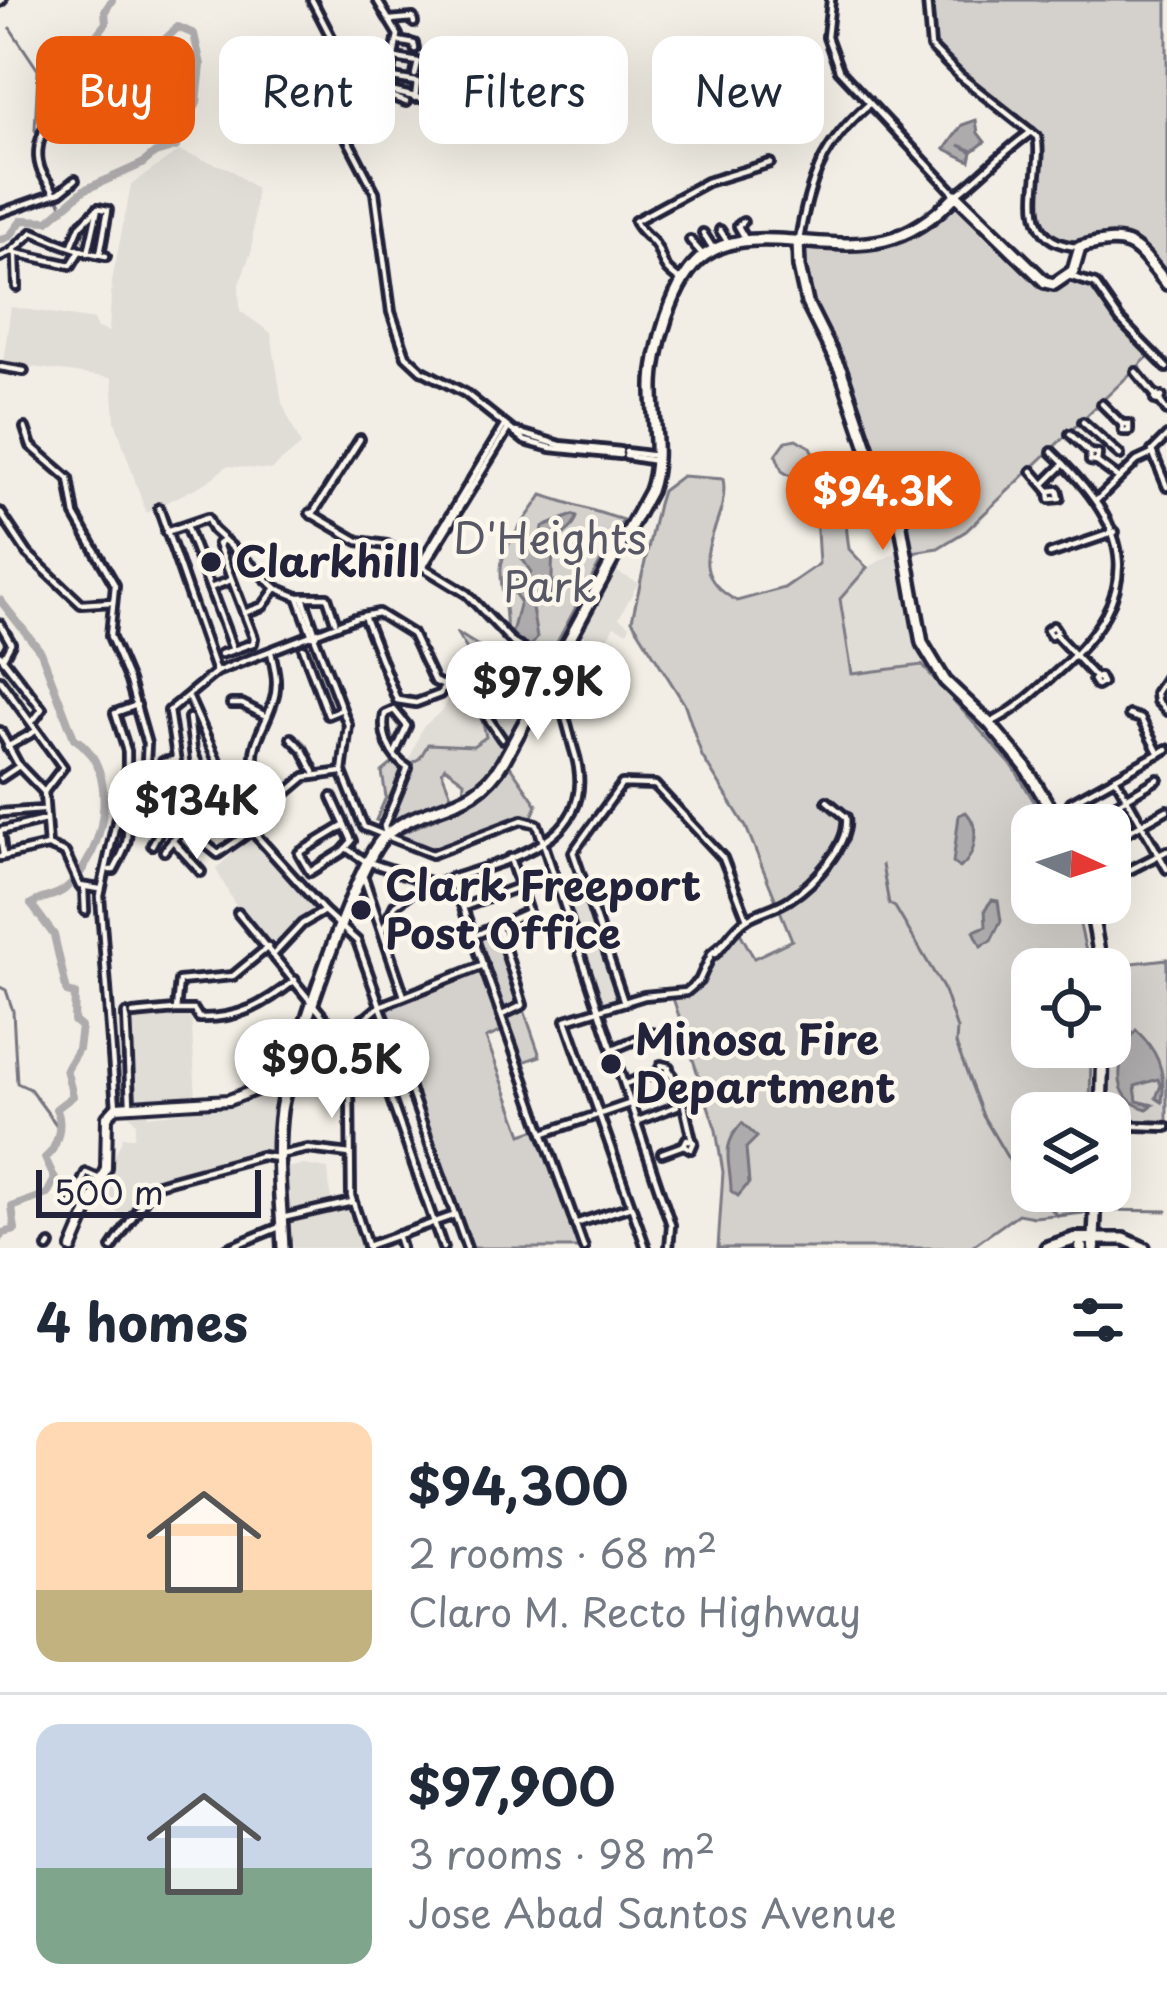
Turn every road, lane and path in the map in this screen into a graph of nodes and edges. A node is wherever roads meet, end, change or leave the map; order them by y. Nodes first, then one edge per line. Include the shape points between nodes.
1 (312, 0) edge
2 (831, 0) edge
3 (927, 0) edge
4 (378, 2) edge
5 (370, 7) dead end
6 (391, 20) junction
7 (414, 23) dead end
8 (331, 36) edge
9 (398, 41) junction
10 (415, 49) dead end
11 (395, 53) edge
12 (395, 57) edge
13 (415, 75) dead end
14 (395, 77) edge
15 (395, 93) edge
16 (395, 97) edge
17 (415, 98) junction
18 (419, 99) edge
19 (406, 103) dead end
20 (868, 105) junction
21 (1031, 132) junction
22 (40, 144) edge
23 (350, 144) edge
24 (770, 163) dead end
25 (75, 180) dead end
26 (56, 193) junction
27 (956, 195) junction
28 (98, 208) junction
29 (0, 213) edge
30 (743, 222) dead end
31 (720, 230) dead end
32 (704, 233) dead end
33 (690, 240) dead end
34 (746, 240) junction
35 (798, 241) junction
36 (729, 244) junction
37 (72, 245) junction
38 (1080, 247) junction
39 (714, 250) junction
40 (79, 252) junction
41 (13, 253) junction
42 (88, 253) junction
43 (703, 256) junction
44 (0, 257) edge
45 (1067, 275) junction
46 (681, 281) junction
47 (1167, 284) edge
48 (17, 287) dead end
49 (0, 367) edge
50 (1167, 368) edge
51 (24, 370) dead end
52 (1136, 372) dead end
53 (1102, 404) dead end
54 (1167, 411) edge
55 (1083, 422) dead end
56 (1122, 424) dead end
57 (25, 428) dead end
58 (507, 428) junction
59 (1070, 434) dead end
60 (1167, 436) edge
61 (360, 440) dead end
62 (1052, 452) dead end
63 (1120, 454) dead end
64 (1152, 454) junction
65 (657, 459) junction
66 (1064, 464) junction
67 (1031, 471) dead end
68 (1117, 477) junction
69 (1044, 484) junction
70 (1167, 487) edge
71 (1049, 491) dead end
72 (1096, 500) junction
73 (159, 508) dead end
74 (0, 512) edge
75 (186, 525) junction
76 (166, 532) junction
77 (1115, 532) junction
78 (221, 542) junction
79 (1050, 554) dead end
80 (421, 566) junction
81 (231, 580) junction
82 (209, 588) junction
83 (276, 588) junction
84 (301, 597) junction
85 (114, 602) junction
86 (244, 613) junction
87 (357, 618) junction
88 (335, 621) dead end
89 (0, 624) edge
90 (1055, 634) dead end
91 (314, 636) junction
92 (303, 648) dead end
93 (233, 650) junction
94 (271, 652) junction
95 (221, 654) dead end
96 (1075, 656) junction
97 (1, 658) edge
98 (554, 667) junction
99 (216, 673) junction
100 (1167, 676) edge
101 (1095, 677) dead end
102 (0, 680) edge
103 (545, 683) junction
104 (444, 687) junction
105 (3, 693) edge
106 (188, 696) junction
107 (231, 704) dead end
108 (137, 705) junction
109 (342, 710) junction
110 (1167, 711) edge
111 (1130, 715) dead end
112 (266, 716) junction
113 (189, 718) dead end
114 (31, 723) junction
115 (989, 723) junction
116 (203, 729) junction
117 (36, 730) junction
118 (0, 731) edge
119 (191, 736) junction
120 (291, 738) dead end
121 (505, 742) junction
122 (5, 747) edge
123 (1167, 749) edge
124 (163, 754) dead end
125 (1159, 754) junction
126 (394, 755) junction
127 (175, 760) junction
128 (163, 762) junction
129 (20, 766) junction
130 (198, 768) dead end
131 (342, 772) junction
132 (315, 774) junction
133 (1, 778) edge
134 (1116, 778) junction
135 (1158, 779) dead end
136 (128, 782) junction
137 (44, 792) junction
138 (332, 797) dead end
139 (1129, 797) junction
140 (181, 798) junction
141 (280, 799) junction
142 (142, 801) dead end
143 (164, 801) junction
144 (827, 801) dead end
145 (1048, 804) edge
146 (1070, 804) edge
147 (1117, 804) edge
148 (118, 809) junction
149 (45, 810) junction
150 (1167, 810) edge
151 (0, 813) edge
152 (169, 819) dead end
153 (45, 820) junction
154 (1143, 822) junction
155 (345, 825) junction
156 (248, 826) junction
157 (186, 827) junction
158 (1131, 830) edge
159 (159, 832) junction
160 (385, 836) junction
161 (172, 839) junction
162 (0, 842) edge
163 (152, 844) dead end
164 (544, 844) junction
165 (48, 846) junction
166 (346, 848) junction
167 (1167, 850) edge
168 (164, 851) dead end
169 (1159, 855) junction
170 (2, 856) edge
171 (510, 858) junction
172 (365, 861) junction
173 (1167, 868) edge
174 (1131, 869) edge
175 (107, 870) junction
176 (201, 872) dead end
177 (309, 872) junction
178 (360, 873) junction
179 (452, 878) junction
180 (298, 882) junction
181 (435, 883) junction
182 (520, 886) junction
183 (82, 887) junction
184 (100, 890) junction
185 (463, 908) junction
186 (85, 911) dead end
187 (324, 911) junction
188 (238, 913) dead end
189 (747, 919) junction
190 (342, 925) junction
191 (498, 927) junction
192 (383, 929) junction
193 (474, 936) junction
194 (268, 946) junction
195 (274, 954) junction
196 (484, 965) junction
197 (295, 980) junction
198 (404, 996) junction
199 (624, 1002) junction
200 (314, 1003) junction
201 (380, 1006) junction
202 (176, 1010) junction
203 (599, 1010) junction
204 (502, 1015) junction
205 (363, 1019) junction
206 (652, 1033) dead end
207 (340, 1037) junction
208 (612, 1049) junction
209 (289, 1077) junction
210 (623, 1085) junction
211 (350, 1086) dead end
212 (629, 1104) junction
213 (677, 1106) dead end
214 (116, 1107) junction
215 (130, 1107) junction
216 (599, 1115) junction
217 (635, 1122) junction
218 (1131, 1126) edge
219 (1167, 1127) edge
220 (542, 1134) junction
221 (351, 1154) junction
222 (662, 1154) dead end
223 (279, 1156) junction
224 (102, 1180) junction
225 (352, 1202) junction
226 (72, 1203) dead end
227 (631, 1206) junction
228 (455, 1215) junction
229 (281, 1222) junction
230 (434, 1222) junction
231 (575, 1224) junction
232 (397, 1235) junction
233 (1091, 1239) edge
234 (234, 1247) edge
235 (368, 1247) edge
236 (72, 1248) edge
237 (112, 1248) edge
238 (283, 1248) edge
239 (401, 1248) edge
240 (443, 1248) edge
241 (466, 1248) edge
242 (584, 1248) edge
243 (646, 1248) edge
244 (669, 1248) edge
245 (1048, 1248) edge
246 (1067, 1248) edge
247 (1144, 1248) edge

1 - 8 street
2 - 20 street via 830,49
3 - 21 street via 931,47
4 - 5 street
4 - 6 street
6 - 7 street
6 - 9 street
9 - 10 street
9 - 11 street
12 - 13 street via 417,61
14 - 17 street via 417,82
15 - 17 street
16 - 19 street
17 - 18 street
20 - 27 street
20 - 35 street via 817,167
21 - 27 street
21 - 38 street via 1039,144 1034,209 1054,240
22 - 26 street via 41,172
23 - 58 street via 375,191 406,356
24 - 46 street via 707,182 635,221 661,265
25 - 26 street
26 - 29 street
27 - 35 main road via 925,225 886,241
27 - 45 main road via 1045,282
28 - 37 street
28 - 42 street
28 - 42 street via 109,212 103,256
30 - 34 street
31 - 36 street
32 - 39 street
33 - 43 street
34 - 35 main road
34 - 36 main road
35 - 115 main road via 807,303 896,504 924,648
36 - 39 main road
37 - 40 street
37 - 41 street via 30,232
38 - 45 main road
38 - 47 main road via 1130,242
39 - 43 main road
40 - 41 street via 71,265
40 - 42 street
41 - 44 street
41 - 48 street
43 - 46 main road
45 - 50 street via 1095,284
46 - 65 main road via 653,376
49 - 51 street
52 - 54 street
53 - 56 street
55 - 63 street
57 - 85 street via 31,446 69,479 75,514 116,585
58 - 65 street via 535,446
58 - 80 street
59 - 68 street via 1090,461
60 - 64 street
61 - 80 street via 311,514
62 - 66 street
64 - 68 street
64 - 70 street
65 - 98 main road via 650,491
66 - 69 street
66 - 72 street
67 - 69 street
68 - 72 street
69 - 71 street
72 - 77 street
73 - 76 street
74 - 85 street via 28,554 81,604
75 - 76 street
75 - 78 street via 207,518
75 - 82 street
76 - 99 street
77 - 79 street
77 - 96 street via 1115,594
78 - 81 street
78 - 83 street
80 - 98 street
81 - 82 street
81 - 86 street
82 - 93 street
83 - 84 street
83 - 86 street via 263,606
84 - 88 street via 327,597
84 - 91 street
85 - 108 street via 110,636
86 - 93 street via 254,641
87 - 91 street
87 - 104 street via 382,614 412,634
87 - 104 street via 398,700 416,703
89 - 97 street via 11,645
90 - 96 street
91 - 94 street
91 - 109 street
92 - 109 street via 328,715
93 - 95 street
94 - 99 street
94 - 112 street via 276,687
96 - 101 street
96 - 115 street via 1013,712
97 - 114 street via 42,709
98 - 103 main road
99 - 106 street
100 - 110 street via 1156,693
102 - 105 street
103 - 121 main road
103 - 164 street via 560,700 582,786 574,812
104 - 121 street via 477,702
105 - 114 street
106 - 116 street
106 - 127 street via 169,711
107 - 112 street
108 - 136 street via 147,774
108 - 136 street via 115,713
109 - 131 street
111 - 125 street via 1141,719
112 - 141 street via 254,755
113 - 119 street
114 - 117 street
115 - 145 main road
116 - 119 street
116 - 156 street
117 - 122 street
117 - 137 street via 63,767
118 - 122 street
119 - 130 street
120 - 132 street
121 - 160 main road via 494,777 474,794
122 - 129 street
123 - 125 street
124 - 128 street
125 - 134 street
126 - 126 street via 407,725 394,710 383,724
126 - 160 street via 408,767
127 - 128 street
127 - 140 street
128 - 143 street
129 - 133 street
129 - 137 street
131 - 132 street
131 - 160 street via 364,827
132 - 141 street
134 - 139 street
134 - 146 street
135 - 139 street
136 - 142 street
136 - 148 street
137 - 149 street
138 - 155 street
139 - 147 street
139 - 154 street
140 - 143 street
140 - 157 street
141 - 156 street
143 - 159 street
144 - 189 street via 848,829 797,893
148 - 175 street
148 - 175 street via 132,828 123,855
149 - 151 street
149 - 153 street
150 - 154 street
152 - 159 street
153 - 162 street via 0,831
153 - 165 street
154 - 158 street
154 - 169 street
155 - 166 street via 352,839
155 - 177 street via 299,853
156 - 157 street via 218,854
156 - 180 street
157 - 161 street
159 - 163 street
160 - 164 street via 435,854 526,819 537,824
160 - 172 main road
161 - 168 street
161 - 176 street
162 - 170 street
164 - 171 street
164 - 203 street
165 - 170 street
165 - 183 street via 64,851
166 - 172 street
166 - 177 street
167 - 169 street
169 - 173 street
169 - 174 street
171 - 179 street
171 - 182 street
172 - 178 main road
172 - 181 street
175 - 184 street
177 - 180 street
178 - 190 main road
178 - 192 street
179 - 181 street
179 - 185 street
180 - 187 street
181 - 192 street via 405,896
182 - 185 street
182 - 191 street via 526,915
183 - 184 street
183 - 186 street
184 - 214 street
185 - 193 street
187 - 190 street
187 - 195 street
188 - 194 street
189 - 199 street via 690,990
189 - 199 street via 729,869 705,834 655,785 622,784 573,857
190 - 200 main road
190 - 201 street
191 - 193 street
191 - 204 street via 523,1005
192 - 198 street
193 - 196 street
194 - 195 street
194 - 202 street via 233,976 179,981
195 - 197 street
196 - 198 street
196 - 204 street
197 - 200 street
197 - 202 street via 230,1017
198 - 201 street
199 - 203 street
200 - 207 street
200 - 209 main road
201 - 205 street
201 - 228 street
202 - 215 street via 129,1014
203 - 208 street
203 - 216 street via 566,1020
204 - 220 street
205 - 207 street
205 - 230 street
206 - 208 street
207 - 209 street
208 - 210 street
209 - 215 street via 229,1100
209 - 223 main road
210 - 212 street
210 - 222 street via 665,1064 670,1071 692,1140
211 - 221 street
212 - 216 street
212 - 217 street
213 - 217 street
214 - 215 street
214 - 224 street via 107,1117
216 - 220 street
216 - 227 street
217 - 244 street via 671,1225
218 - 219 street
220 - 231 street
221 - 223 street via 304,1149
221 - 225 street
223 - 229 main road
223 - 237 street via 154,1185
224 - 226 street via 86,1173
224 - 236 street
225 - 229 street
225 - 235 street
227 - 231 street
227 - 243 street
228 - 230 street
228 - 241 street
229 - 234 street
229 - 238 main road
230 - 232 street
230 - 240 street
231 - 242 street
232 - 235 street
232 - 239 street
233 - 245 main road
233 - 246 main road
233 - 247 main road

